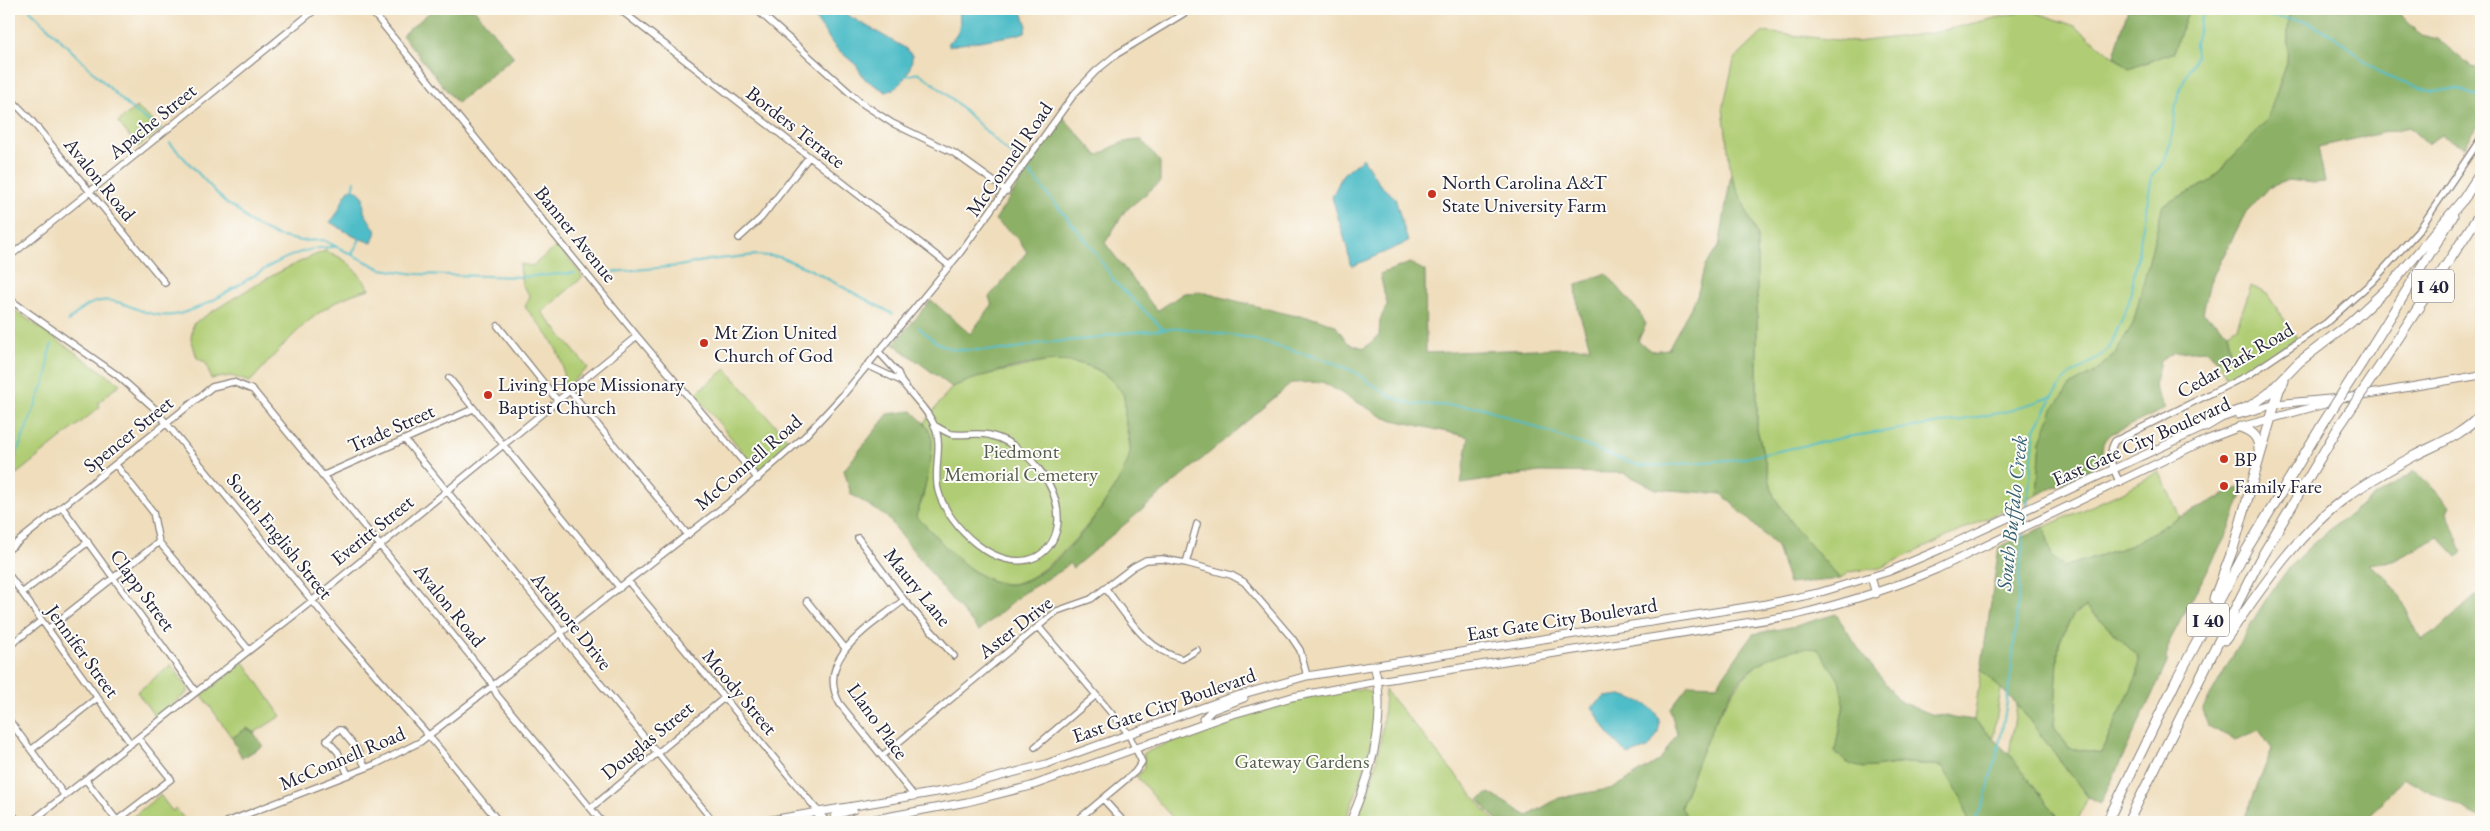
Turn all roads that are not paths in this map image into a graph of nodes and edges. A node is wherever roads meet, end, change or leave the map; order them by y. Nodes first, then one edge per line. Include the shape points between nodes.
1 (316, 9) edge
2 (370, 9) edge
3 (756, 9) edge
4 (1191, 9) edge
5 (623, 12) dead end
6 (9, 97) edge
7 (2481, 138) edge
8 (808, 158) junction
9 (2481, 172) edge
10 (90, 191) junction
11 (1007, 191) junction
12 (2466, 196) junction
13 (2481, 212) edge
14 (738, 238) dead end
15 (9, 257) edge
16 (950, 266) junction
17 (165, 283) dead end
18 (9, 299) edge
19 (498, 326) dead end
20 (637, 336) junction
21 (878, 351) junction
22 (867, 365) junction
23 (2288, 375) junction
24 (2481, 375) edge
25 (449, 378) dead end
26 (901, 381) junction
27 (570, 390) junction
28 (2351, 397) junction
29 (558, 400) junction
30 (2276, 404) junction
31 (473, 409) junction
32 (270, 410) joint
33 (2481, 414) edge
34 (2272, 418) junction
35 (167, 424) junction
36 (934, 425) junction
37 (2204, 427) junction
38 (2240, 428) junction
39 (404, 440) junction
40 (502, 445) junction
41 (116, 465) junction
42 (2258, 466) junction
43 (2114, 470) junction
44 (322, 476) junction
45 (758, 479) junction
46 (2120, 483) junction
47 (446, 490) junction
48 (62, 507) junction
49 (1197, 524) dead end
50 (688, 535) junction
51 (858, 538) dead end
52 (88, 542) junction
53 (160, 542) junction
54 (379, 545) junction
55 (9, 549) edge
56 (1186, 563) junction
57 (9, 576) edge
58 (1871, 577) junction
59 (114, 578) junction
60 (628, 582) junction
61 (620, 588) junction
62 (1106, 589) junction
63 (22, 593) junction
64 (1876, 594) junction
65 (312, 600) junction
66 (904, 600) junction
67 (807, 601) dead end
68 (41, 621) junction
69 (1038, 626) junction
70 (48, 630) junction
71 (562, 633) junction
72 (2197, 641) junction
73 (9, 646) edge
74 (845, 648) junction
75 (249, 650) junction
76 (1197, 650) dead end
77 (954, 656) dead end
78 (2210, 661) junction
79 (1374, 665) junction
80 (1308, 676) junction
81 (1298, 678) junction
82 (1378, 681) junction
83 (493, 687) junction
84 (196, 692) junction
85 (1096, 696) junction
86 (97, 698) junction
87 (724, 698) junction
88 (9, 720) edge
89 (1205, 723) junction
90 (1128, 733) junction
91 (429, 736) junction
92 (138, 738) junction
93 (131, 744) junction
94 (1035, 747) dead end
95 (1136, 748) junction
96 (31, 750) junction
97 (656, 753) junction
98 (882, 756) junction
99 (366, 768) junction
100 (348, 775) junction
101 (86, 780) junction
102 (65, 796) junction
103 (914, 796) junction
104 (1103, 799) junction
105 (872, 803) junction
106 (591, 808) junction
107 (9, 810) edge
108 (818, 811) junction
109 (18, 822) edge
110 (32, 822) edge
111 (116, 822) edge
112 (227, 822) edge
113 (500, 822) edge
114 (602, 822) edge
115 (714, 822) edge
116 (759, 822) edge
117 (816, 822) edge
118 (827, 822) edge
119 (832, 822) edge
120 (859, 822) edge
121 (1075, 822) edge
122 (1124, 822) edge
123 (1350, 822) edge
124 (2107, 822) edge
125 (2128, 822) edge

1 - 10 street, Apache Street
2 - 20 street, Banner Avenue
3 - 11 street via 860,102 892,124 954,153
4 - 11 street, McConnell Road via 1130,45 1096,71 1063,110
5 - 8 street, Borders Terrace
6 - 10 street, Avalon Road
7 - 43 street, Cedar Park Road via 2419,230 2389,265 2348,304 2299,343 2250,374 2115,441 2110,449
8 - 14 street via 761,218
8 - 16 street, Borders Terrace
9 - 12 highway, I 40
10 - 15 street, Apache Street
10 - 17 street, Avalon Road
11 - 16 street, McConnell Road
12 - 23 highway via 2391,285 2350,323 2299,362
12 - 72 highway, I 40, bridge via 2272,505
13 - 78 highway, I 40, bridge via 2338,428 2258,561
16 - 21 street, McConnell Road
18 - 35 street, South English Street via 122,378
19 - 29 street
20 - 27 street, Everitt Street
20 - 45 street, Banner Avenue
21 - 22 street, McConnell Road
21 - 26 street
22 - 26 street
22 - 45 street, McConnell Road via 813,428
23 - 30 highway
23 - 37 highway via 2249,407
24 - 28 main road, East Gate City Boulevard
25 - 31 street
26 - 36 street
27 - 29 street, Everitt Street
27 - 50 street
28 - 30 main road, East Gate City Boulevard
28 - 34 main road, East Gate City Boulevard
29 - 40 street, Everitt Street
30 - 34 highway
30 - 37 main road, East Gate City Boulevard
31 - 39 street, Trade Street
31 - 40 street
32 - 35 street, Spencer Street via 253,390 233,382 212,387
32 - 44 street, Avalon Road
33 - 78 highway via 2464,430 2384,472 2314,525 2276,568
34 - 38 main road, East Gate City Boulevard
34 - 42 highway
35 - 41 street, Spencer Street
35 - 65 street, South English Street
36 - 36 street via 939,441 938,490 945,509 958,528 980,546 1009,562 1026,562 1043,554 1057,534 1058,512 1051,488 1040,470 1026,455 1006,442 989,435 951,434
37 - 43 main road, East Gate City Boulevard
38 - 42 highway via 2252,431 2257,438
38 - 46 main road, East Gate City Boulevard via 2206,440
39 - 44 street, Trade Street
39 - 47 street, Ardmore Drive
40 - 47 street, Everitt Street
40 - 61 street
41 - 48 street, Spencer Street
41 - 53 street via 153,512
42 - 72 highway via 2233,550
43 - 46 street, Cedar Park Road
43 - 58 main road, East Gate City Boulevard via 1941,550
44 - 54 street, Avalon Road
45 - 50 street, McConnell Road
46 - 64 main road, East Gate City Boulevard via 1937,569
47 - 54 street, Everitt Street
47 - 71 street, Ardmore Drive
48 - 52 street, Clapp Street
48 - 55 street, Spencer Street
49 - 56 street
50 - 60 street, McConnell Road
51 - 66 street, Maury Lane
52 - 59 street, Clapp Street
52 - 63 street
53 - 59 street
53 - 75 street
54 - 65 street, Everitt Street
54 - 83 street, Avalon Road
56 - 62 street, Aster Drive via 1146,560
56 - 80 street, Aster Drive via 1244,582 1292,638 1300,650
57 - 63 street, Jennifer Street
58 - 64 main road
58 - 79 main road, East Gate City Boulevard via 1818,594 1766,604
59 - 70 street
59 - 84 street, Clapp Street
60 - 61 street, McConnell Road
60 - 87 street, Moody Street
61 - 71 street, McConnell Road
62 - 69 street, Aster Drive via 1091,599 1057,611
62 - 76 street via 1151,646 1182,659
63 - 68 street, Jennifer Street
64 - 82 main road, East Gate City Boulevard via 1796,615
65 - 75 street, Everitt Street
65 - 91 street, South English Street
66 - 74 street, Llano Place
66 - 77 street, Maury Lane
67 - 74 street
68 - 70 street, Jennifer Street
68 - 73 street
69 - 85 street
69 - 98 street, Aster Drive
70 - 86 street, Jennifer Street
71 - 83 street, McConnell Road
71 - 97 street, Ardmore Drive
72 - 124 highway, I 40
74 - 98 street, Llano Place via 834,667 832,681 835,694
75 - 84 street, Everitt Street
78 - 125 highway, I 40
79 - 80 main road, East Gate City Boulevard
79 - 82 main road
80 - 81 main road, East Gate City Boulevard
81 - 89 main road via 1286,686 1212,710 1203,719
81 - 90 main road, East Gate City Boulevard
82 - 89 main road, East Gate City Boulevard via 1292,697
82 - 123 main road via 1378,722 1370,771
83 - 91 street, McConnell Road
83 - 106 street, Avalon Road
84 - 92 street, Everitt Street
85 - 90 street
85 - 94 street
86 - 93 street, Jennifer Street
86 - 96 street
87 - 97 street, Douglas Street
87 - 108 street, Moody Street
88 - 96 street
89 - 95 main road, East Gate City Boulevard
90 - 95 street
90 - 103 main road, East Gate City Boulevard via 1046,764
91 - 99 street, McConnell Road via 402,753
91 - 113 street, South English Street
92 - 93 street, Everitt Street
92 - 111 street via 170,779
93 - 101 street, Everitt Street
95 - 104 street via 1142,762 1139,768
95 - 120 main road, East Gate City Boulevard via 1031,786 967,802
96 - 102 street
97 - 106 street, Douglas Street
97 - 115 street, Ardmore Drive
98 - 103 street, Llano Place
99 - 100 street, McConnell Road
99 - 100 street via 356,748 338,730 327,740 338,752
100 - 112 street, McConnell Road
101 - 102 street, Everitt Street
101 - 111 street
102 - 110 street, Everitt Street
103 - 105 main road, East Gate City Boulevard
104 - 121 street
104 - 122 street
105 - 108 main road, East Gate City Boulevard
105 - 119 main road via 836,815
106 - 114 street, Avalon Road
107 - 109 street
108 - 116 main road, East Gate City Boulevard
108 - 117 main road via 820,818
108 - 118 street, Moody Street

